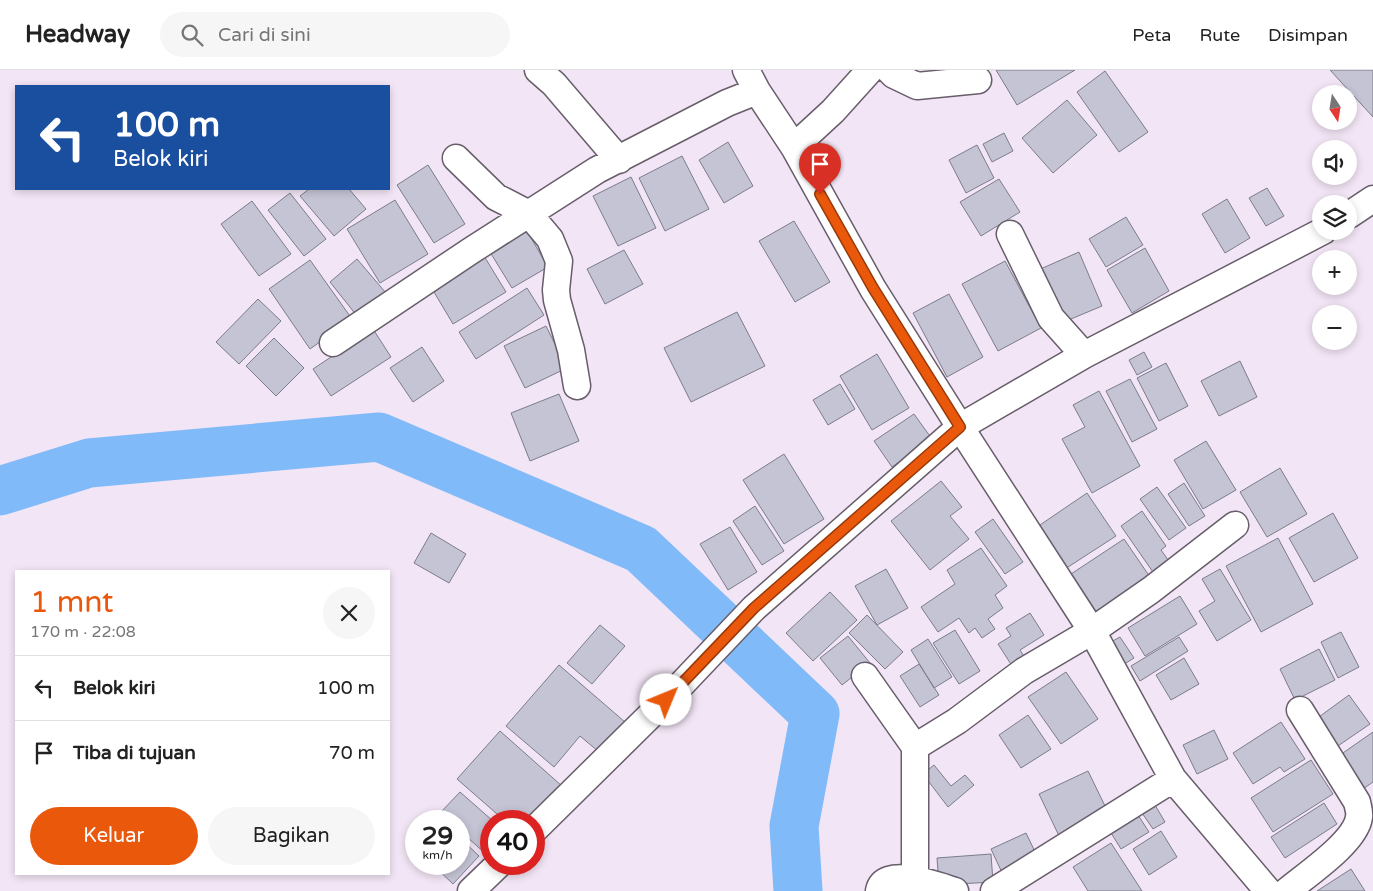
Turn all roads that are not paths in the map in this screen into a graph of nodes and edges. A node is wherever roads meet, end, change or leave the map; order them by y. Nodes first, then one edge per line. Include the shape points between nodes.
1 (538, 70) edge
2 (870, 70) edge
3 (889, 70) edge
4 (752, 80) edge
5 (978, 80) dead end
6 (794, 147) junction
7 (456, 158) dead end
8 (620, 160) junction
9 (1373, 199) edge
10 (1357, 209) edge
11 (530, 214) junction
12 (1010, 234) dead end
13 (1312, 237) edge
14 (333, 343) dead end
15 (1084, 355) junction
16 (577, 386) dead end
17 (960, 427) junction
18 (1235, 525) dead end
19 (1092, 631) junction
20 (865, 676) dead end
21 (1300, 710) dead end
22 (915, 747) junction
23 (1173, 779) junction
24 (545, 819) edge
25 (488, 875) edge
26 (915, 880) junction
27 (471, 891) edge
28 (878, 891) edge
29 (955, 891) edge
30 (994, 891) edge
31 (1268, 891) edge
32 (1287, 891) edge

1 - 8 street
2 - 6 street
3 - 5 street via 917,86
4 - 6 street
4 - 8 street via 727,103
6 - 17 street via 873,288
7 - 11 street via 496,197
8 - 11 street via 597,170
9 - 10 street
11 - 14 street
11 - 16 street via 550,239 559,261 557,300
12 - 15 street via 1051,318
13 - 15 street
15 - 17 street
17 - 19 street
17 - 24 street via 754,608
18 - 19 street
19 - 22 street via 1024,671 957,721
19 - 23 street
20 - 22 street
21 - 32 street via 1357,802 1359,818 1344,845
22 - 26 street
23 - 30 street
23 - 31 street
25 - 27 street
26 - 28 street via 887,880
26 - 29 street

